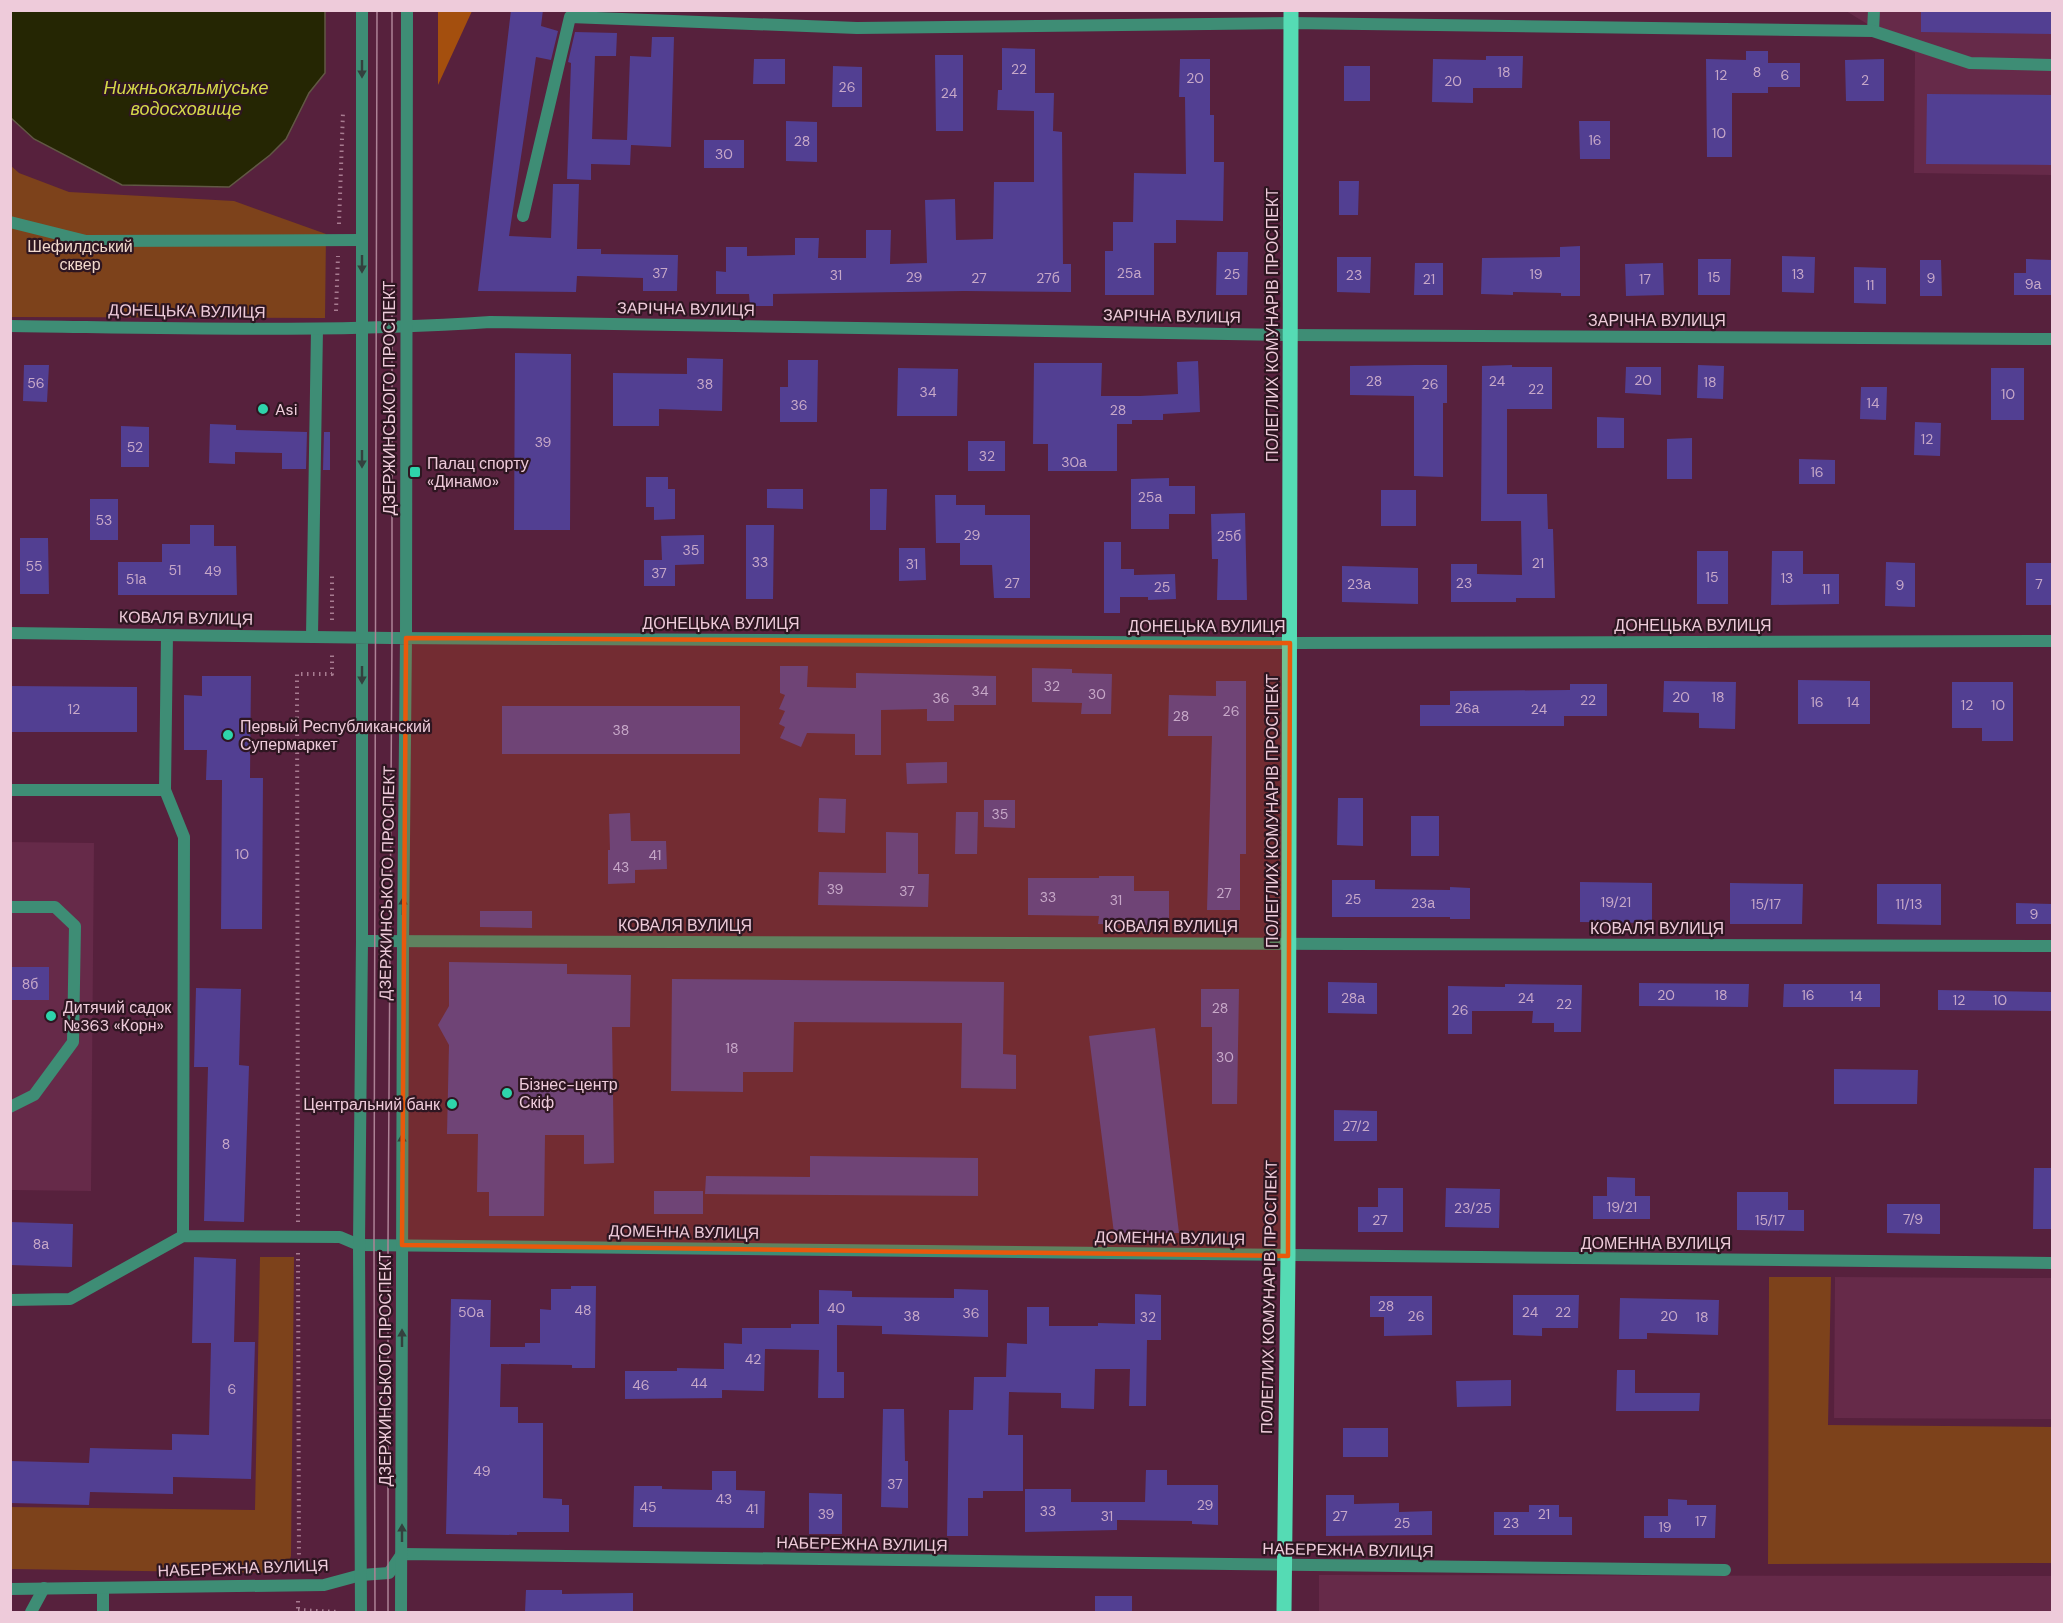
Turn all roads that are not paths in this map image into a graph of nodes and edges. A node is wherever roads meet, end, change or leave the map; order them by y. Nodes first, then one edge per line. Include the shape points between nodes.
1 (362, 10) edge
2 (407, 10) edge
3 (1874, 10) edge
4 (1291, 17) edge
5 (1874, 31) junction
6 (2052, 65) edge
7 (523, 216) dead end
8 (10, 222) edge
9 (362, 240) junction
10 (10, 326) edge
11 (362, 328) junction
12 (405, 328) junction
13 (317, 329) junction
14 (1290, 335) junction
15 (2052, 339) edge
16 (10, 633) edge
17 (167, 635) junction
18 (312, 636) junction
19 (362, 638) junction
20 (406, 638) junction
21 (2052, 641) edge
22 (1290, 643) junction
23 (10, 790) edge
24 (165, 790) junction
25 (10, 907) edge
26 (362, 941) junction
27 (403, 941) junction
28 (1289, 943) junction
29 (2052, 946) edge
30 (10, 1107) edge
31 (183, 1236) junction
32 (359, 1245) junction
33 (402, 1245) junction
34 (1288, 1256) junction
35 (2052, 1263) edge
36 (10, 1300) edge
37 (402, 1554) junction
38 (1284, 1566) junction
39 (1725, 1570) dead end
40 (362, 1575) junction
41 (44, 1588) junction
42 (102, 1588) junction
43 (10, 1589) edge
44 (31, 1612) edge
45 (102, 1612) edge
46 (361, 1612) edge
47 (401, 1612) edge
48 (1284, 1612) edge

1 -> 9 street, ДЗЕРЖИНСЬКОГО ПРОСПЕКТ
2 - 12 street, ДЗЕРЖИНСЬКОГО ПРОСПЕКТ
3 - 5 street
4 - 5 street
4 - 7 street via 857,27 570,17
4 - 14 main road, ПОЛЕГЛИХ КОМУНАРІВ ПРОСПЕКТ
5 - 6 street via 1970,63
8 - 9 street via 86,241
9 -> 11 street, ДЗЕРЖИНСЬКОГО ПРОСПЕКТ
10 - 13 street, ДОНЕЦЬКА ВУЛИЦЯ
11 - 12 street, ЗАРІЧНА ВУЛИЦЯ
11 - 13 street, ДОНЕЦЬКА ВУЛИЦЯ
11 -> 19 street, ДЗЕРЖИНСЬКОГО ПРОСПЕКТ
12 - 14 street, ЗАРІЧНА ВУЛИЦЯ via 490,322
12 - 20 street, ДЗЕРЖИНСЬКОГО ПРОСПЕКТ
13 - 18 street
14 - 15 street, ЗАРІЧНА ВУЛИЦЯ
14 - 22 main road, ПОЛЕГЛИХ КОМУНАРІВ ПРОСПЕКТ
16 - 17 street, КОВАЛЯ ВУЛИЦЯ
17 - 18 street, КОВАЛЯ ВУЛИЦЯ
17 - 24 street
18 - 19 street, КОВАЛЯ ВУЛИЦЯ
19 - 20 street, ДОНЕЦЬКА ВУЛИЦЯ
19 -> 26 street, ДЗЕРЖИНСЬКОГО ПРОСПЕКТ
20 - 22 street, ДОНЕЦЬКА ВУЛИЦЯ
27 -> 20 street, ДЗЕРЖИНСЬКОГО ПРОСПЕКТ
21 - 22 street, ДОНЕЦЬКА ВУЛИЦЯ
22 - 28 main road, ПОЛЕГЛИХ КОМУНАРІВ ПРОСПЕКТ
23 - 24 street
24 - 31 street via 184,837
25 - 30 street via 55,907 75,926 74,1042 34,1095
26 - 27 street, КОВАЛЯ ВУЛИЦЯ
26 - 32 street, ДЗЕРЖИНСЬКОГО ПРОСПЕКТ
27 - 28 street, КОВАЛЯ ВУЛИЦЯ
33 -> 27 street, ДЗЕРЖИНСЬКОГО ПРОСПЕКТ
28 - 29 street, КОВАЛЯ ВУЛИЦЯ
28 - 34 main road, ПОЛЕГЛИХ КОМУНАРІВ ПРОСПЕКТ
31 - 32 street, ДОМЕННА ВУЛИЦЯ via 340,1237
31 - 36 street via 70,1299
32 - 33 street, ДОМЕННА ВУЛИЦЯ
32 - 40 street, ДЗЕРЖИНСЬКОГО ПРОСПЕКТ
33 - 34 street, ДОМЕННА ВУЛИЦЯ
37 -> 33 street, ДЗЕРЖИНСЬКОГО ПРОСПЕКТ
34 - 35 street, ДОМЕННА ВУЛИЦЯ
34 - 38 main road, ПОЛЕГЛИХ КОМУНАРІВ ПРОСПЕКТ
37 - 38 street, НАБЕРЕЖНА ВУЛИЦЯ
37 - 40 street, НАБЕРЕЖНА ВУЛИЦЯ via 388,1573
37 - 47 street, ДЗЕРЖИНСЬКОГО ПРОСПЕКТ
38 - 39 street, НАБЕРЕЖНА ВУЛИЦЯ
38 - 48 main road, ПОЛЕГЛИХ КОМУНАРІВ ПРОСПЕКТ
40 - 42 street, НАБЕРЕЖНА ВУЛИЦЯ via 324,1585
40 - 46 street, ДЗЕРЖИНСЬКОГО ПРОСПЕКТ
41 - 42 street, НАБЕРЕЖНА ВУЛИЦЯ
41 - 43 street, НАБЕРЕЖНА ВУЛИЦЯ
41 - 44 street
42 - 45 street

